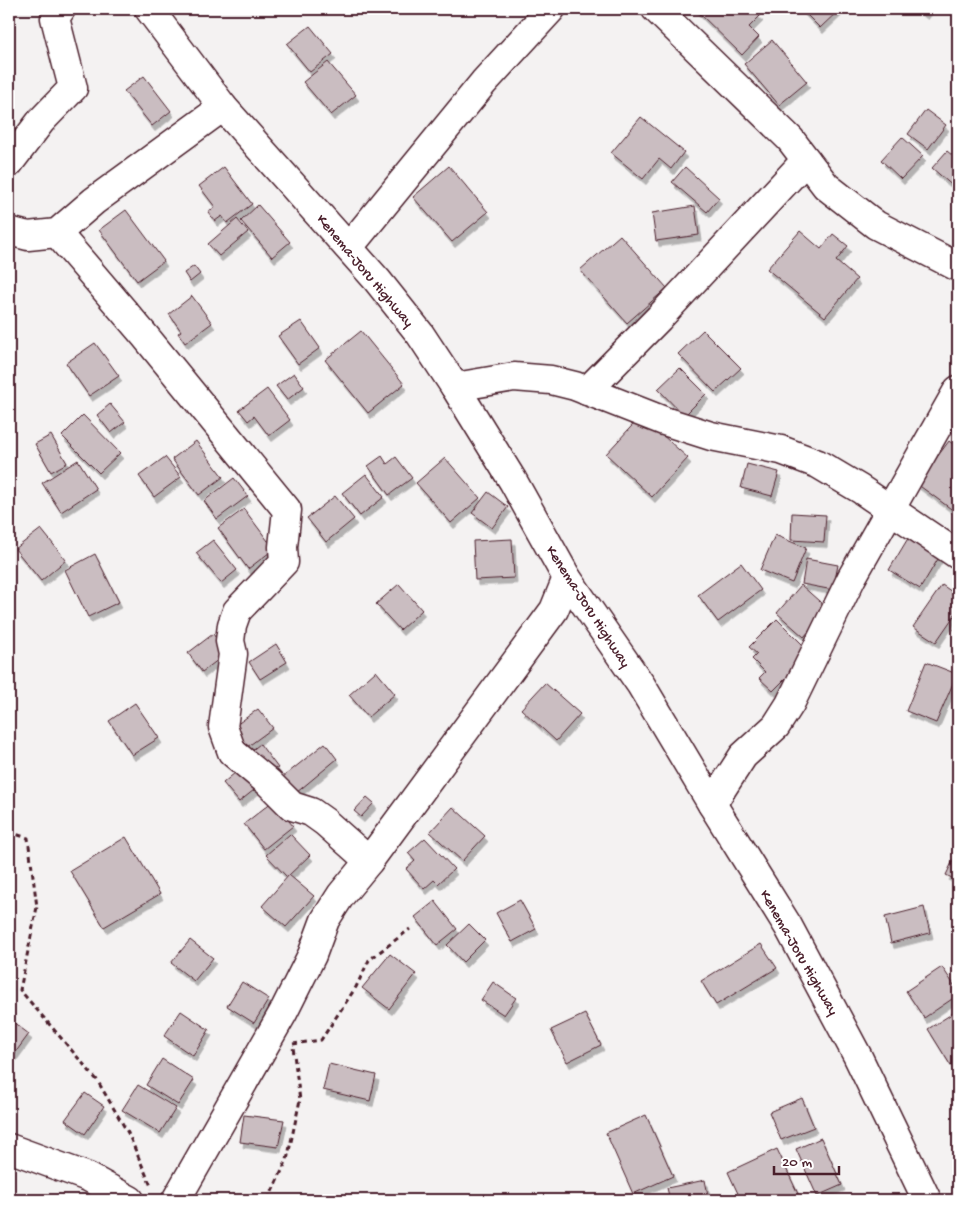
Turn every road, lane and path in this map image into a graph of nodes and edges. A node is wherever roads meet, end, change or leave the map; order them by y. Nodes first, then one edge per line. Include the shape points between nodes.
1 (61, 9) edge
2 (149, 9) edge
3 (551, 9) edge
4 (656, 9) edge
5 (223, 107) junction
6 (806, 160) junction
7 (9, 163) edge
8 (9, 231) edge
9 (57, 233) junction
10 (349, 247) junction
11 (958, 267) edge
12 (455, 387) junction
13 (587, 390) junction
14 (958, 390) edge
15 (891, 508) junction
16 (958, 555) edge
17 (567, 578) junction
18 (712, 804) junction
19 (9, 832) edge
20 (369, 862) junction
21 (410, 929) dead end
22 (9, 1148) edge
23 (154, 1197) edge
24 (268, 1200) edge
25 (927, 1200) edge

1 - 7 main road via 55,18 73,88 41,121
2 - 5 main road, Kenema-Joru Highway
3 - 10 main road via 484,82
4 - 6 main road via 790,139
5 - 9 main road via 94,201
5 - 10 main road, Kenema-Joru Highway
6 - 11 main road via 826,186 876,225
6 - 13 main road
8 - 9 main road via 28,236
9 - 20 main road via 287,510 284,562 237,611 232,625 230,640 233,654 223,727 232,752 292,806 311,812 325,822
10 - 12 main road, Kenema-Joru Highway via 420,334
12 - 13 main road via 514,377 551,380
12 - 17 main road, Kenema-Joru Highway
13 - 15 main road via 664,421 711,436 781,450 818,464
14 - 15 main road
15 - 16 main road
15 - 18 main road via 852,577 790,704 776,726 743,756
17 - 18 main road, Kenema-Joru Highway via 641,685
17 - 20 main road via 554,610
18 - 25 main road, Kenema-Joru Highway via 788,926 862,1063
19 - 23 path via 28,838 37,907 20,990 98,1080 128,1133
20 - 23 main road via 325,920 312,956 283,1013
21 - 24 path via 369,960 356,987 321,1040 293,1044 300,1100 287,1160
22 - 23 main road via 88,1178

